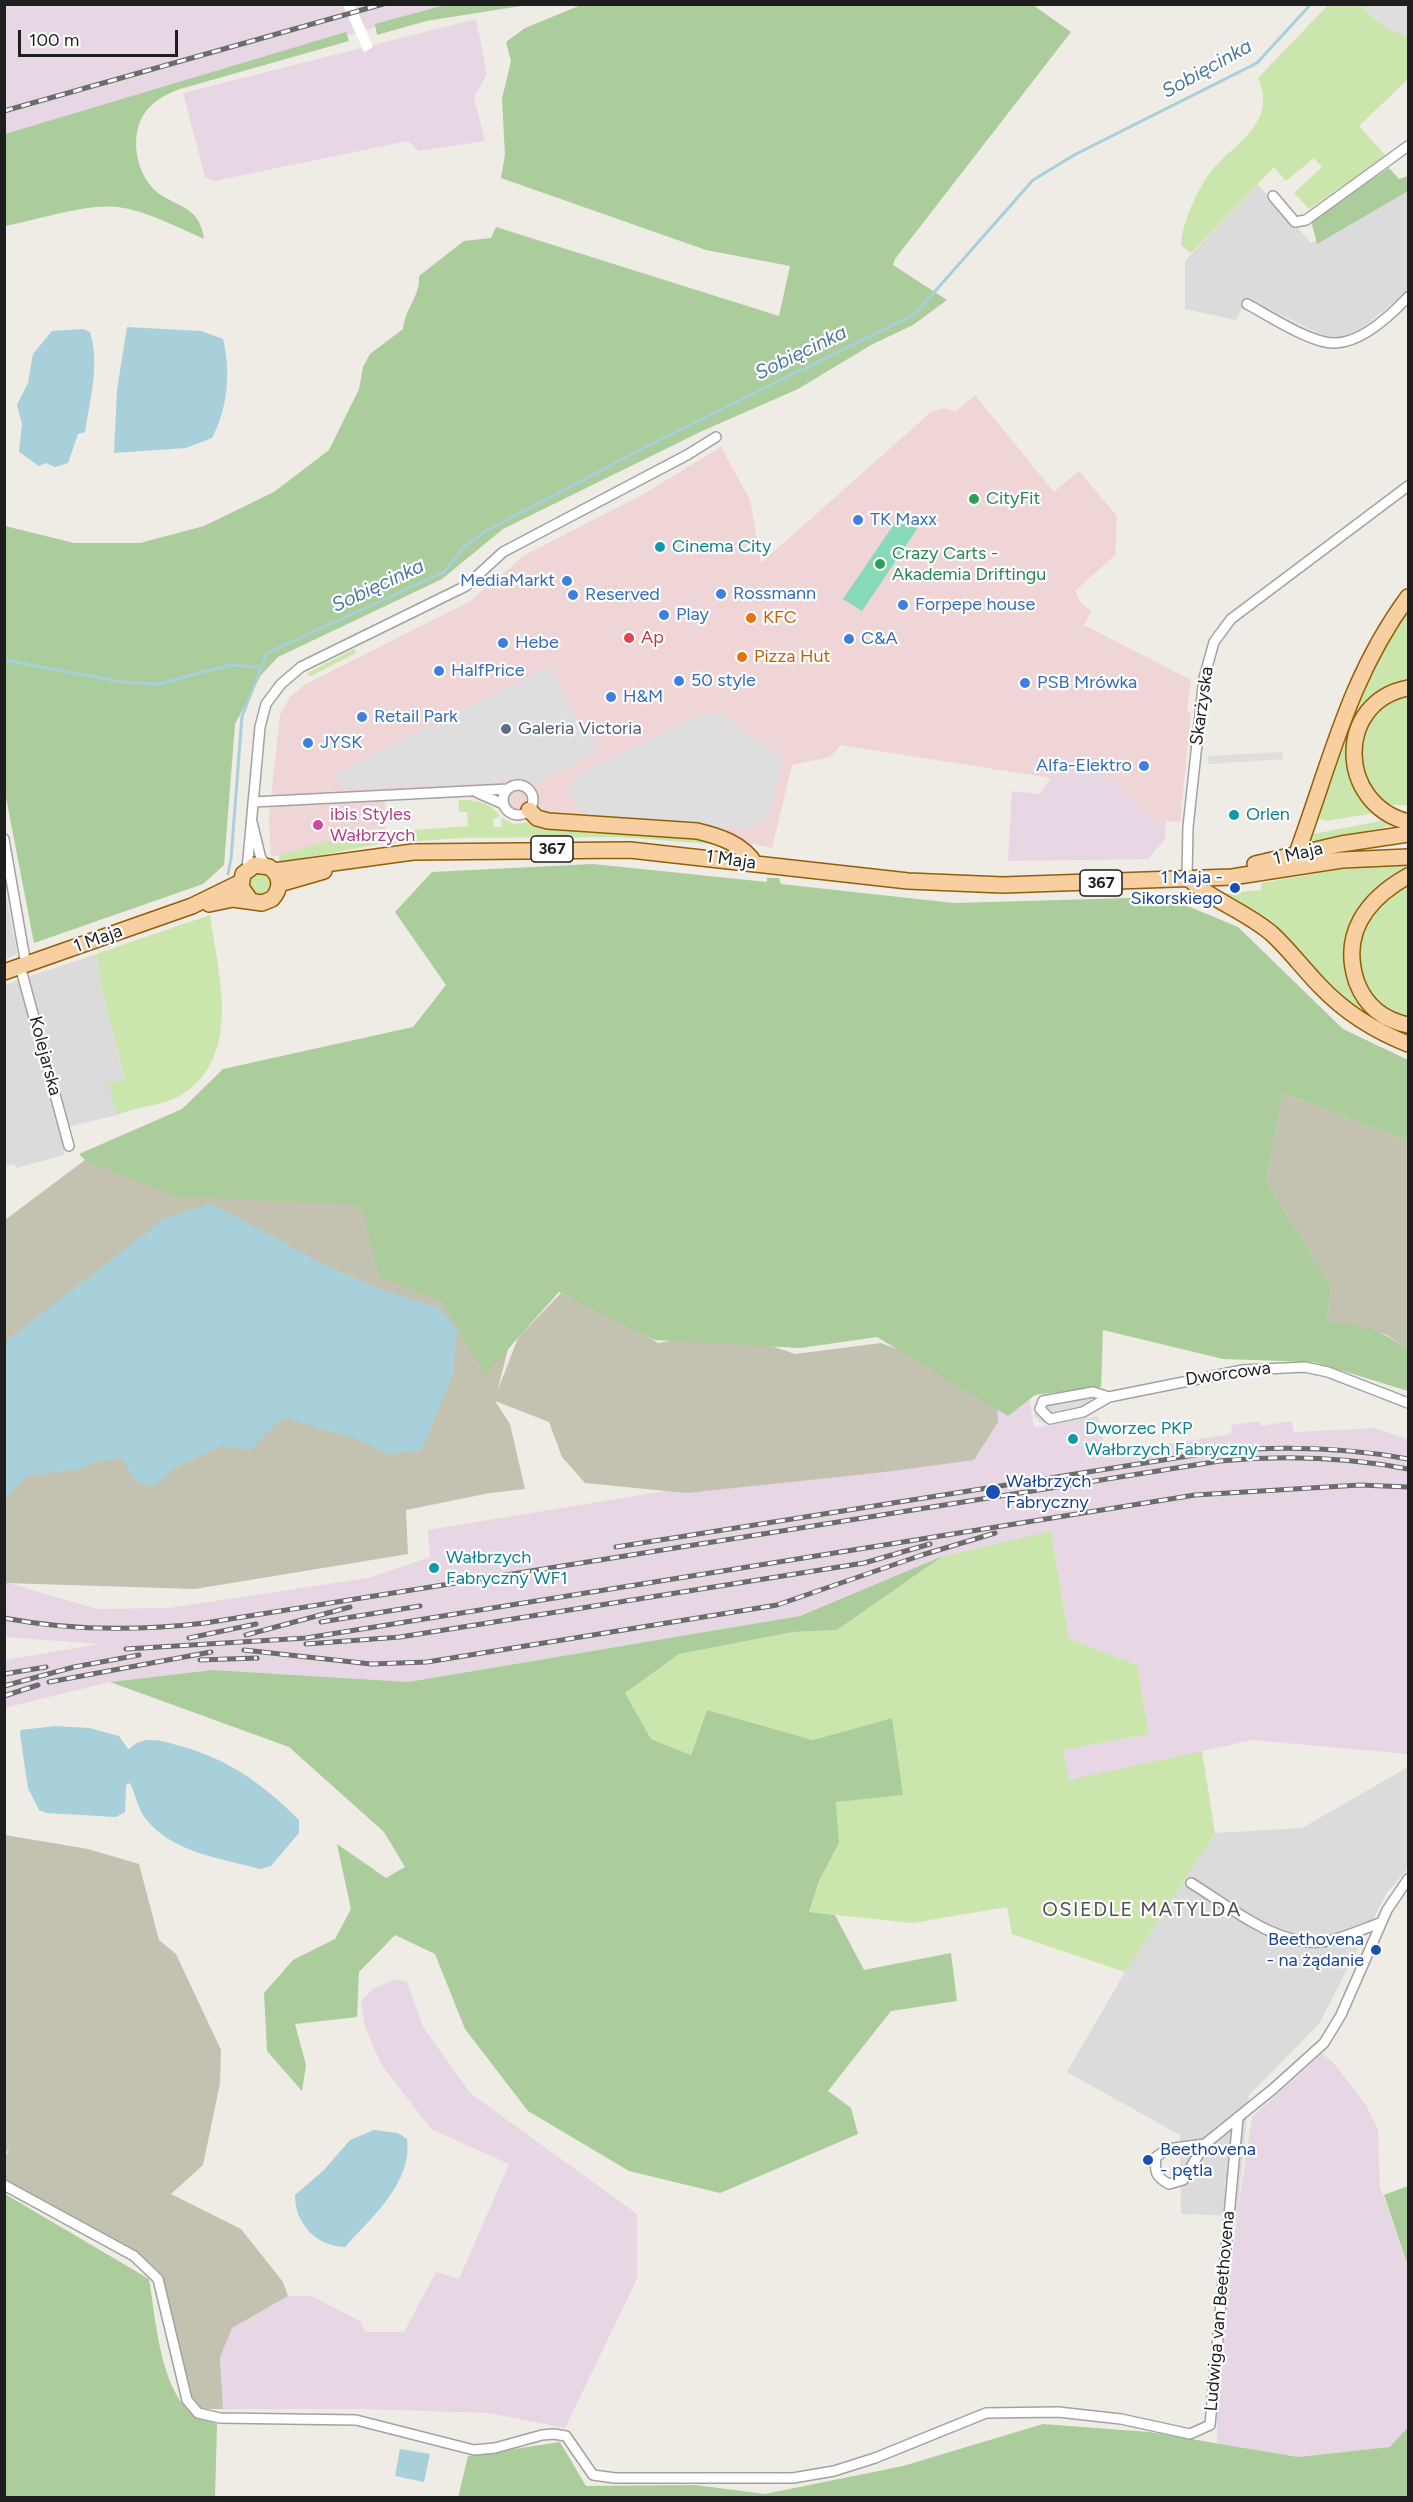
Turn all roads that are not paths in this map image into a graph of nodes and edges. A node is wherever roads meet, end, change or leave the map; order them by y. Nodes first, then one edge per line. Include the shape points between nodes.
1 (1408, 146) edge
2 (1273, 196) dead end
3 (1408, 297) edge
4 (1247, 304) dead end
5 (716, 437) dead end
6 (1408, 486) edge
7 (1408, 597) edge
8 (1408, 688) edge
9 (508, 789) junction
10 (475, 792) junction
11 (253, 802) junction
12 (503, 804) junction
13 (529, 810) junction
14 (252, 821) junction
15 (1408, 822) edge
16 (1408, 834) edge
17 (4, 839) edge
18 (1298, 854) junction
19 (1408, 857) edge
20 (755, 864) junction
21 (274, 874) junction
22 (244, 876) junction
23 (1408, 876) edge
24 (1187, 877) junction
25 (251, 901) junction
26 (192, 906) junction
27 (23, 966) junction
28 (4, 972) edge
29 (1408, 1025) edge
30 (1408, 1044) edge
31 (69, 1146) dead end
32 (1109, 1396) junction
33 (1408, 1403) edge
34 (1408, 1879) edge
35 (1191, 1883) dead end
36 (1380, 1923) junction
37 (1238, 2117) junction
38 (1204, 2144) junction
39 (4, 2185) edge

1 - 2 street via 1306,220 1295,222
3 - 4 street via 1362,334 1334,344 1298,331
5 - 11 street via 503,552 466,586 301,667 266,704
6 - 24 street, Skarżyska via 1231,619 1214,642 1203,678 1199,712
7 - 18 main road via 1389,623 1350,698
8 - 15 main road via 1384,698 1371,710 1359,728 1353,754 1357,774 1370,801
9 - 10 street
9 - 12 street
9 - 13 street via 520,785 528,789 533,801
10 - 11 street
10 - 12 street
11 - 14 street
12 - 13 street via 513,814
13 - 20 main road via 548,821 714,835 748,851
14 - 21 street via 261,859
14 - 22 street
16 - 18 main road, 1 Maja / 367
17 - 27 street, Kolejarska
18 - 24 main road, 1 Maja / 367
19 - 24 main road, 1 Maja / 367 via 1342,860 1232,877
20 - 21 main road, 1 Maja / 367 via 674,853 552,849 413,852
20 - 24 main road, 1 Maja / 367 via 908,881 1003,885
21 - 22 main road, 367 via 260,865
21 - 25 main road, 367 via 272,899 262,903
22 - 25 main road via 243,893
22 - 26 main road, 1 Maja / 367
23 - 29 main road via 1382,893 1364,914 1352,940 1351,955 1367,1003 1393,1022
24 - 30 main road via 1199,889 1272,934 1349,1013
25 - 26 main road, 1 Maja / 367 via 233,899
26 - 27 main road, 1 Maja / 367
27 - 28 main road, 1 Maja / 367
27 - 31 street, Kolejarska
32 - 32 street, Dworcowa via 1093,1392 1043,1401 1040,1409 1048,1419 1083,1412
32 - 33 street, Dworcowa via 1243,1370 1305,1367
34 - 36 street
35 - 36 street via 1293,1940 1326,1941
36 - 37 street via 1341,2015 1324,2043
37 - 38 street
37 - 39 street, Ludwiga van Beethovena via 1210,2425 1190,2434 1120,2419 1058,2412 986,2413 875,2458 793,2478 615,2478 593,2475 566,2436 554,2434 474,2450 357,2420 220,2418 198,2413 187,2400 158,2279 134,2256
38 - 38 street via 1183,2180 1169,2184 1159,2179 1154,2169 1156,2157 1167,2150

